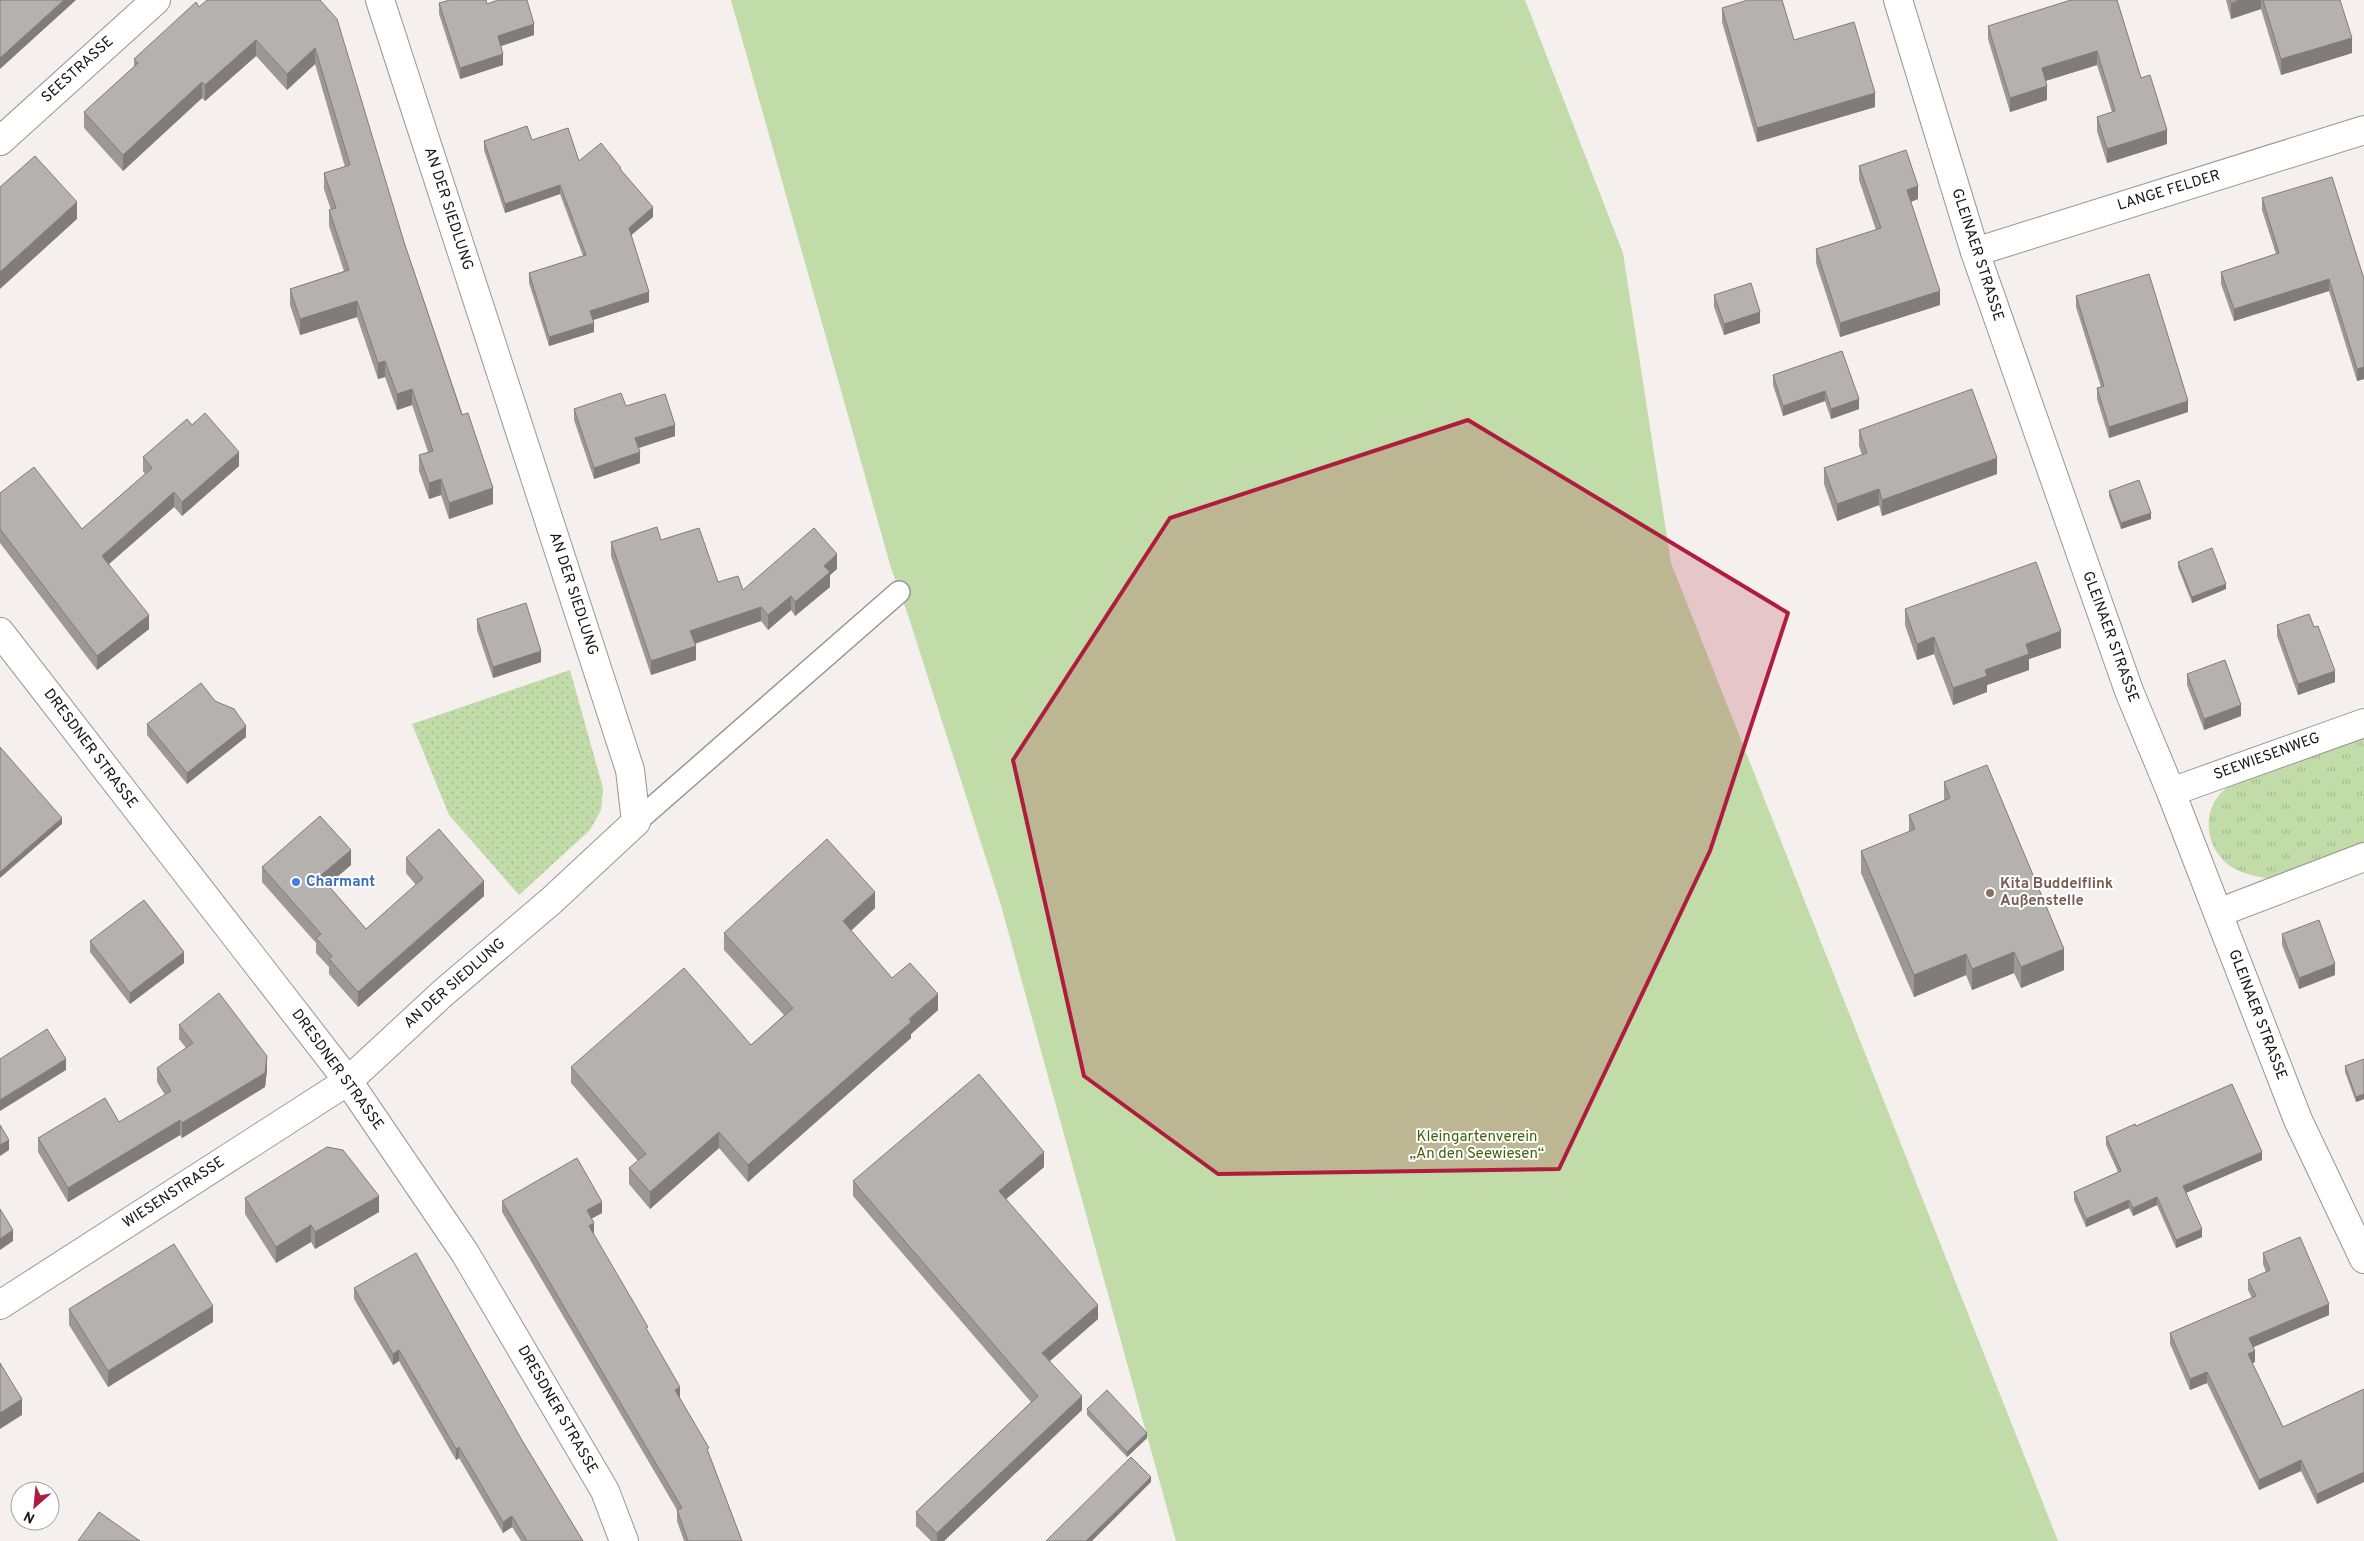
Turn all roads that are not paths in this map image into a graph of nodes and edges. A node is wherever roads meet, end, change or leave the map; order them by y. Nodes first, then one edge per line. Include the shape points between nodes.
1 (156, 0) edge
2 (380, 0) edge
3 (1898, 0) edge
4 (2364, 130) edge
5 (0, 141) edge
6 (1975, 252) junction
7 (898, 592) dead end
8 (0, 632) edge
9 (2364, 723) edge
10 (2170, 792) junction
11 (636, 822) junction
12 (2364, 857) edge
13 (2218, 913) junction
14 (348, 1081) junction
15 (2364, 1259) edge
16 (0, 1305) edge
17 (624, 1541) edge

1 - 5 street, SEESTRASSE
2 - 11 street, AN DER SIEDLUNG via 630,770
3 - 6 street, GLEINAER STRASSE
4 - 6 street, LANGE FELDER
6 - 10 street, GLEINAER STRASSE via 2129,691
7 - 11 lane
8 - 14 street, DRESDNER STRASSE
9 - 10 street, SEEWIESENWEG
10 - 13 street, GLEINAER STRASSE
11 - 14 street, AN DER SIEDLUNG
12 - 13 street
13 - 15 street, GLEINAER STRASSE via 2298,1120
14 - 16 street, WIESENSTRASSE
14 - 17 street, DRESDNER STRASSE via 470,1261 605,1491

